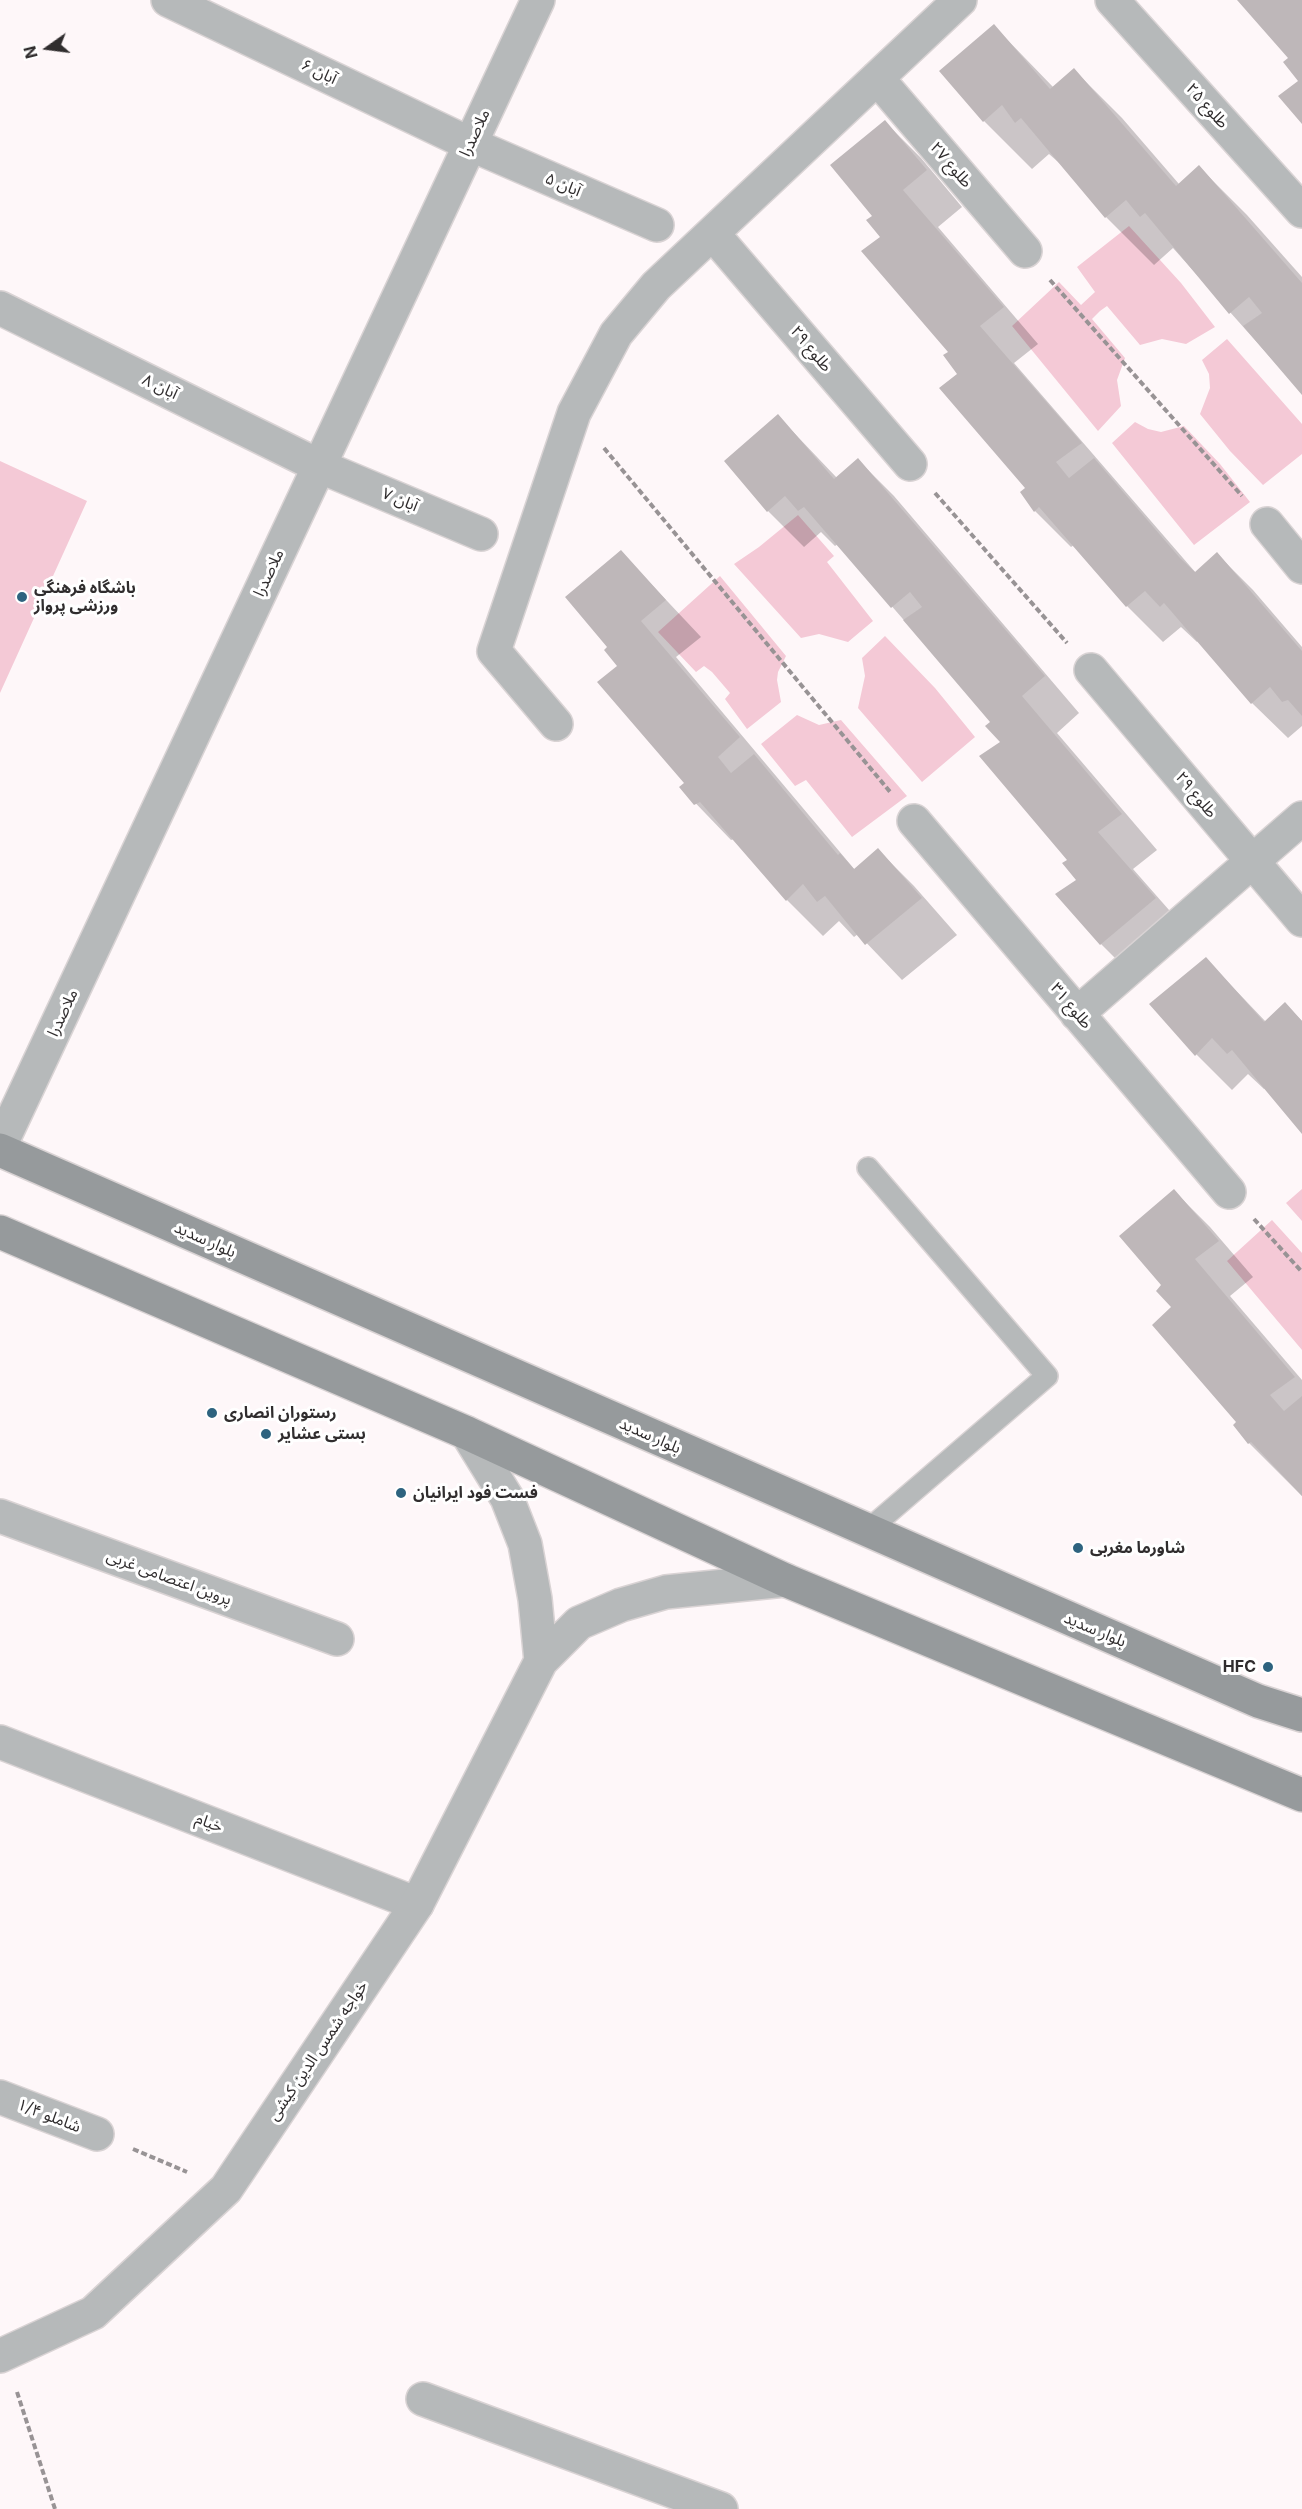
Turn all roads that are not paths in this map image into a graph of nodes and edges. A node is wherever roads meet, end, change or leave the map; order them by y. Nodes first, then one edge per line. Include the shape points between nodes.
1 (168, 0) edge
2 (538, 0) edge
3 (960, 0) edge
4 (1112, 0) edge
5 (877, 78) junction
6 (470, 144) junction
7 (1302, 211) edge
8 (657, 225) dead end
9 (713, 234) junction
10 (1025, 251) road end
11 (0, 308) edge
12 (910, 464) road end
13 (319, 466) junction
14 (1267, 524) road end
15 (481, 534) dead end
16 (1302, 567) edge
17 (1091, 670) road end
18 (556, 724) dead end
19 (1302, 818) edge
20 (914, 821) road end
21 (1251, 861) junction
22 (1302, 920) edge
23 (1077, 1014) junction
24 (0, 1148) edge
25 (868, 1168) dead end
26 (1229, 1192) road end
27 (0, 1232) edge
28 (467, 1433) junction
29 (0, 1516) edge
30 (867, 1531) junction
31 (785, 1580) junction
32 (337, 1639) dead end
33 (541, 1661) junction
34 (1258, 1701) junction
35 (1302, 1705) edge
36 (1302, 1715) edge
37 (0, 1742) edge
38 (1302, 1795) edge
39 (417, 1904) junction
40 (0, 2097) edge
41 (97, 2134) road end
42 (2, 2355) edge
43 (423, 2399) dead end
44 (721, 2509) edge

1 - 6 street, آبان ۶
2 - 6 street, ملاصدرا
3 - 5 street
4 - 7 street, طلوع ۲۵
5 - 9 street
5 - 10 street, طلوع ۲۷
6 - 8 street, آبان ۵
6 - 13 street, ملاصدرا
9 - 12 street, طلوع ۲۹
9 - 18 street via 656,286 616,334 574,413 494,651
11 - 13 street, آبان ۸
13 - 15 street, آبان ۷
13 - 24 street, ملاصدرا
14 - 16 street
17 - 21 street, طلوع ۲۹
19 - 21 street
20 - 23 street, طلوع ۳۱
21 - 22 street, طلوع ۲۹
21 - 23 street
23 - 26 street, طلوع ۳۱
24 - 30 main road, بلوار سدید
25 - 30 lane via 1047,1376
27 - 28 main road
28 - 31 main road
28 - 33 street via 507,1498 525,1544
29 - 32 street, پروین اعتصامی غربی
30 - 34 main road, بلوار سدید
31 - 33 street, خواجه شمس الدين كيشی via 666,1592 621,1605 579,1623
31 - 38 main road
33 - 39 street, خواجه شمس الدين كيشی
34 - 35 street
34 - 36 main road, بلوار سدید
37 - 39 street, خیام
39 - 42 street, خواجه شمس الدين كيشی via 226,2189 93,2313
40 - 41 street, شاملو ۱/۴
43 - 44 street

